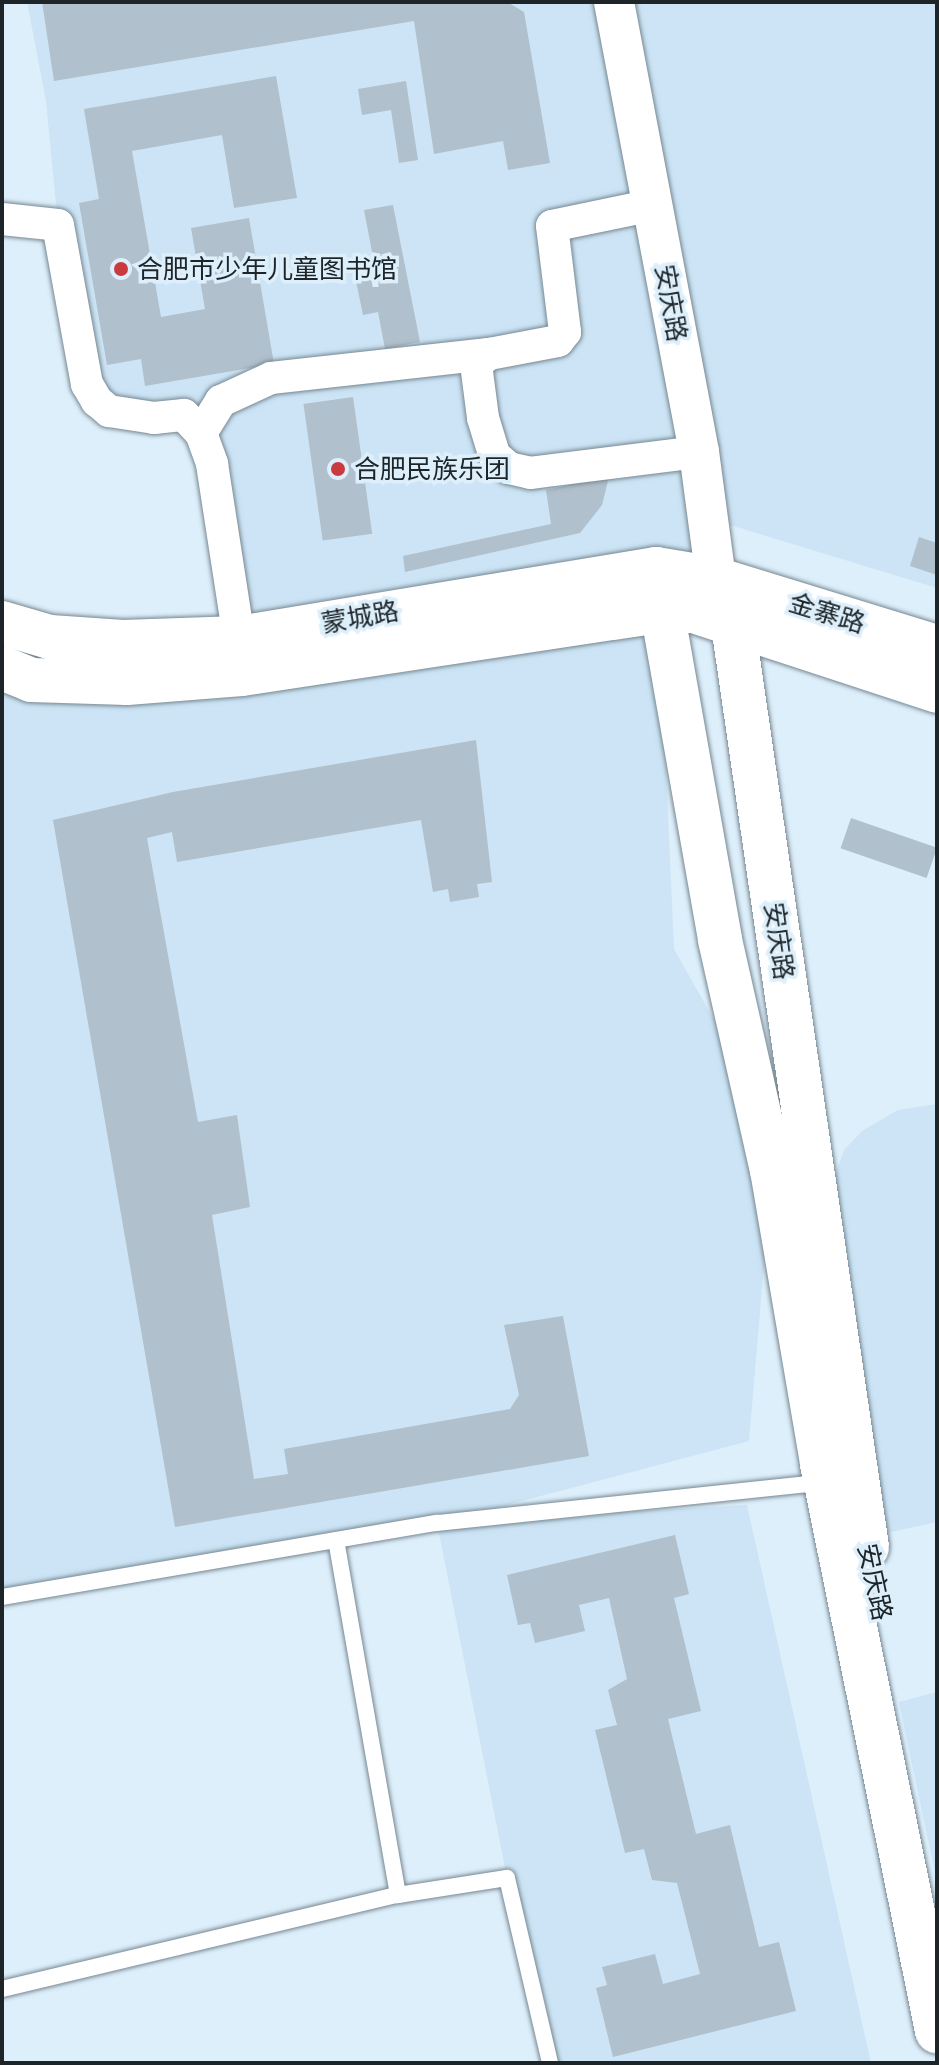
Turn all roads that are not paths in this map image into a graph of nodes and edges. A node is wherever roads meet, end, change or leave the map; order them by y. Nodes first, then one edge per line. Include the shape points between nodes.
1 (614, 2) edge
2 (653, 205) junction
3 (2, 219) edge
4 (489, 354) junction
5 (201, 433) junction
6 (699, 452) junction
7 (716, 579) junction
8 (657, 590) junction
9 (2, 623) edge
10 (733, 625) junction
11 (239, 638) junction
12 (937, 647) edge
13 (2, 668) edge
14 (937, 691) edge
15 (825, 1482) junction
16 (336, 1540) junction
17 (2, 1597) edge
18 (937, 1882) edge
19 (398, 1895) junction
20 (2, 1989) edge
21 (937, 2031) edge
22 (550, 2063) edge

1 - 2 street, 安庆路
2 - 4 street via 552,226 565,332 558,341
2 - 6 street, 安庆路
3 - 5 street via 58,225 87,384 97,401 109,411 154,418 184,415
4 - 5 street via 271,378 221,401
4 - 6 street via 476,364 480,403 494,455 509,468 530,473
5 - 11 street via 212,464
6 - 7 street, 安庆路
7 - 8 main road, 蒙城路
7 - 10 main road, 安庆路
7 - 12 main road, 金寨路
8 - 10 main road, 金寨路
8 - 11 main road, 蒙城路
8 - 13 main road, 蒙城路 via 242,674 127,683 31,680
8 - 15 main road, 安庆路 via 748,1080 772,1170
9 - 11 main road, 蒙城路 via 50,637 123,642
10 - 14 main road, 金寨路
10 - 18 main road, 安庆路 via 865,1538
15 - 16 lane via 437,1523
15 - 21 main road, 安庆路
16 - 17 lane
16 - 19 lane
19 - 20 lane
19 - 22 lane via 507,1878

